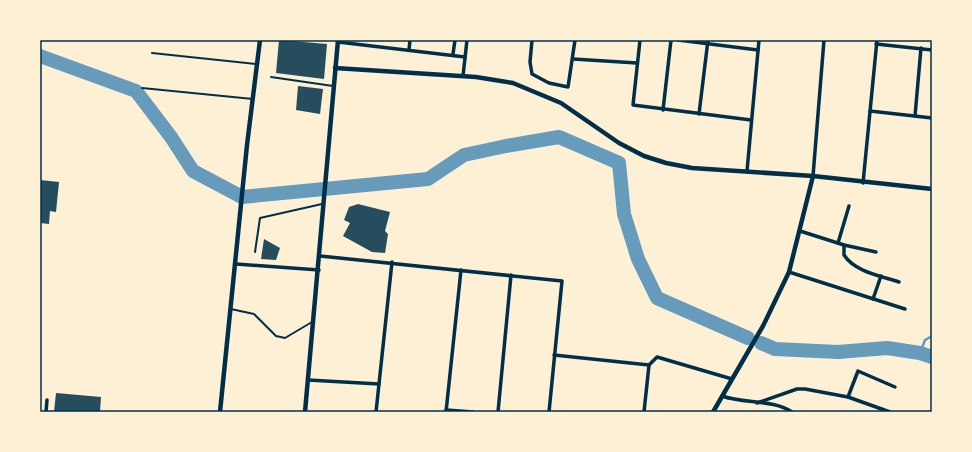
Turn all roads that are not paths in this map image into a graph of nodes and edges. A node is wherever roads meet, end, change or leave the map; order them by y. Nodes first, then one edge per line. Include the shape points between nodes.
1 (260, 40) edge
2 (410, 40) edge
3 (455, 40) edge
4 (468, 40) edge
5 (532, 40) edge
6 (575, 40) edge
7 (640, 40) edge
8 (671, 40) edge
9 (678, 40) edge
10 (759, 40) edge
11 (818, 40) edge
12 (824, 40) edge
13 (338, 41) edge
14 (708, 42) edge
15 (876, 42) edge
16 (921, 48) junction
17 (409, 50) junction
18 (758, 50) junction
19 (932, 50) edge
20 (152, 53) dead end
21 (453, 54) junction
22 (465, 57) junction
23 (573, 59) junction
24 (637, 63) junction
25 (258, 65) junction
26 (335, 68) junction
27 (463, 76) junction
28 (271, 77) dead end
29 (333, 86) junction
30 (142, 88) dead end
31 (254, 99) junction
32 (663, 110) junction
33 (870, 111) junction
34 (699, 114) junction
35 (915, 116) junction
36 (932, 118) edge
37 (751, 120) junction
38 (747, 171) junction
39 (813, 176) junction
40 (863, 182) junction
41 (932, 189) edge
42 (323, 204) junction
43 (849, 206) dead end
44 (800, 231) junction
45 (838, 244) junction
46 (844, 246) junction
47 (255, 252) dead end
48 (876, 252) dead end
49 (320, 256) junction
50 (392, 262) junction
51 (236, 264) junction
52 (319, 270) junction
53 (461, 270) junction
54 (789, 272) junction
55 (512, 275) junction
56 (881, 276) junction
57 (899, 282) dead end
58 (872, 298) junction
59 (231, 309) junction
60 (905, 309) dead end
61 (314, 320) junction
62 (554, 355) junction
63 (649, 365) junction
64 (732, 379) junction
65 (308, 380) junction
66 (379, 384) junction
67 (895, 387) dead end
68 (722, 396) junction
69 (848, 397) junction
70 (47, 400) dead end
71 (757, 403) junction
72 (446, 411) edge
73 (46, 412) edge
74 (220, 412) edge
75 (305, 412) edge
76 (376, 412) edge
77 (473, 412) edge
78 (498, 412) edge
79 (549, 412) edge
80 (644, 412) edge
81 (713, 412) edge
82 (792, 412) edge
83 (890, 412) edge

1 - 25 street
2 - 17 street
3 - 21 street
4 - 22 street
5 - 23 street via 530,62 532,74 536,78 568,87
6 - 23 street
7 - 24 street
8 - 32 street
9 - 14 street
10 - 18 street
11 - 12 street
12 - 39 street
13 - 17 street
13 - 26 street
14 - 18 street
14 - 34 street
15 - 16 street
15 - 33 street
16 - 19 street
16 - 35 street
17 - 21 street
18 - 37 street
20 - 25 lane
21 - 22 street
22 - 27 street
23 - 24 street
24 - 32 street via 633,105
25 - 31 street
26 - 27 street
26 - 29 street
27 - 38 street via 513,83 560,103 619,143 644,156 692,168
28 - 29 lane
29 - 42 street
30 - 31 lane
31 - 51 street
32 - 34 street
33 - 35 street
33 - 40 street
34 - 37 street
35 - 36 street
37 - 38 street
38 - 39 street
39 - 40 street
39 - 44 street
40 - 41 street
42 - 47 lane via 260,218
42 - 49 street
43 - 45 street
44 - 45 street
44 - 54 street
45 - 46 street
46 - 48 street
46 - 56 street via 846,258 864,270
49 - 50 street
49 - 52 street
50 - 53 street
50 - 66 street
51 - 52 street
51 - 59 street
52 - 61 street
53 - 55 street
53 - 72 street
54 - 58 street
54 - 64 street via 778,299
55 - 62 street via 562,281
55 - 78 street
56 - 57 street
56 - 58 street
58 - 60 street
59 - 61 lane via 254,314 276,336 285,338
59 - 74 street
61 - 65 street
62 - 63 street
62 - 79 street
63 - 64 street via 657,357
63 - 80 street
64 - 68 street
65 - 66 street
65 - 75 street
66 - 76 street
67 - 69 street via 858,371
68 - 71 street
68 - 81 street
69 - 71 street via 801,388
69 - 83 street
70 - 73 street
71 - 82 street via 775,405
72 - 77 street

